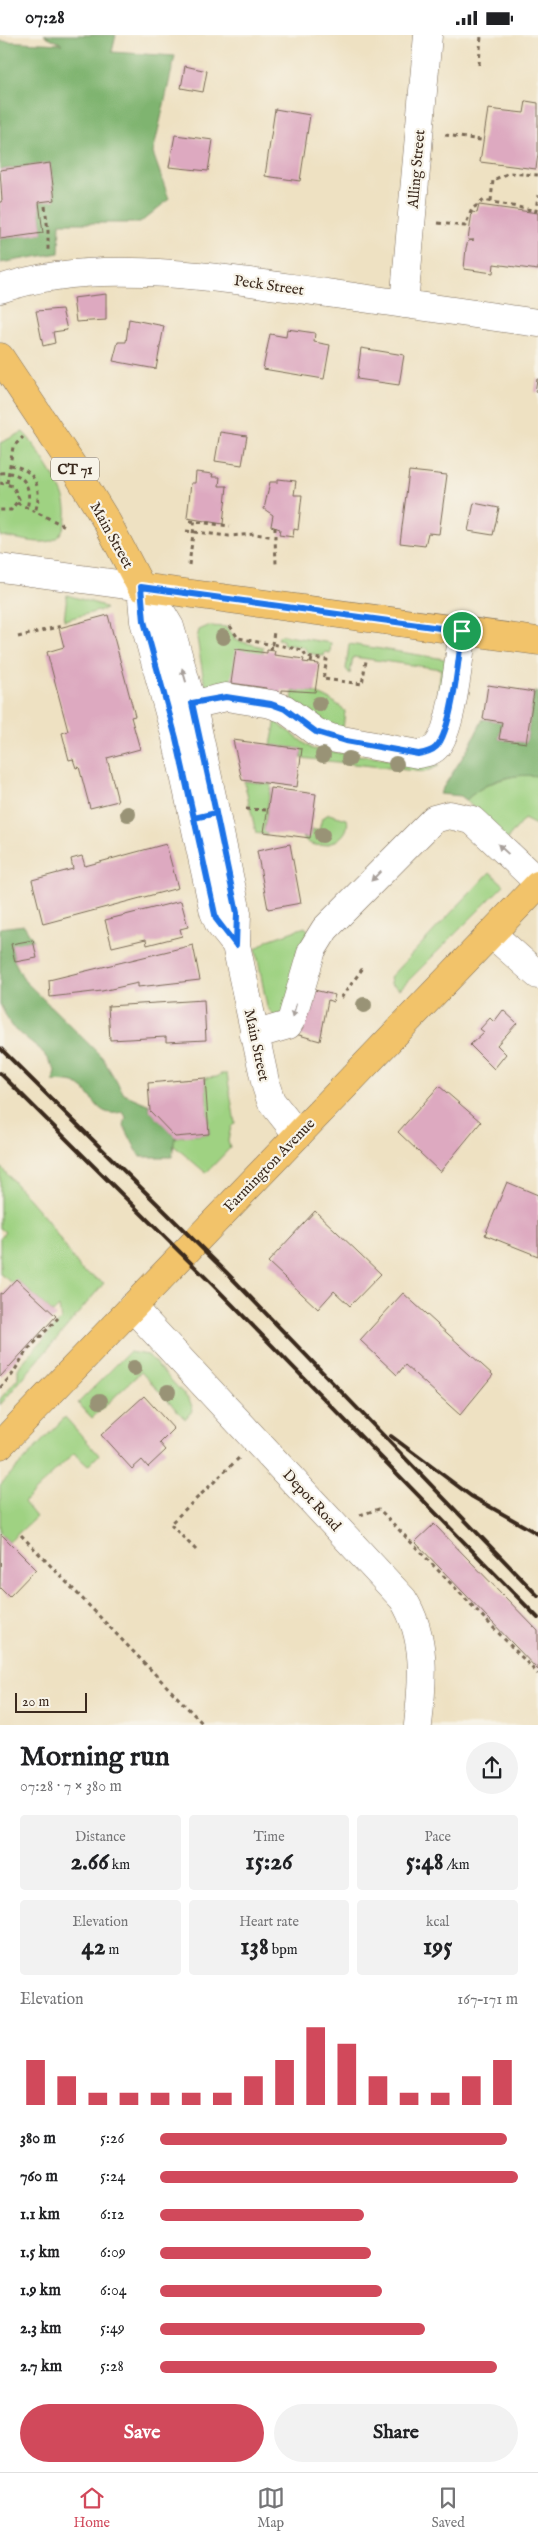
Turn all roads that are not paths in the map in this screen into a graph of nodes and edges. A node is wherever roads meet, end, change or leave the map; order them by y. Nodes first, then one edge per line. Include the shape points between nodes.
1 (428, 35) edge
2 (0, 289) edge
3 (404, 304) junction
4 (538, 323) edge
5 (0, 357) edge
6 (0, 568) edge
7 (141, 587) junction
8 (462, 631) junction
9 (538, 641) edge
10 (180, 707) junction
11 (538, 883) edge
12 (492, 934) junction
13 (538, 975) edge
14 (254, 1035) junction
15 (298, 1135) junction
16 (132, 1307) junction
17 (0, 1445) edge
18 (418, 1725) edge

1 - 3 street, Alling Street
2 - 3 street, Peck Street via 28,279 114,271 217,277
3 - 4 street, Peck Street
5 - 7 main road, Main Street / CT 71 via 107,522
6 - 7 street
7 - 8 main road
7 - 10 street, Main Street via 144,621
8 - 9 main road
8 - 10 street via 448,725 439,744 425,753 331,738 316,732 285,709 271,704 226,697
10 - 14 street, Main Street via 219,882 216,919 236,945
11 - 12 main road, Farmington Avenue
11 -> 14 street via 472,820 449,815 434,819 325,929 312,949 288,1025
12 - 13 street
12 - 15 main road, Farmington Avenue
14 - 15 street, Main Street via 271,1101
15 - 16 main road, Farmington Avenue
16 - 17 main road, Farmington Avenue
16 - 18 street, Depot Road via 403,1599 415,1624 422,1656

